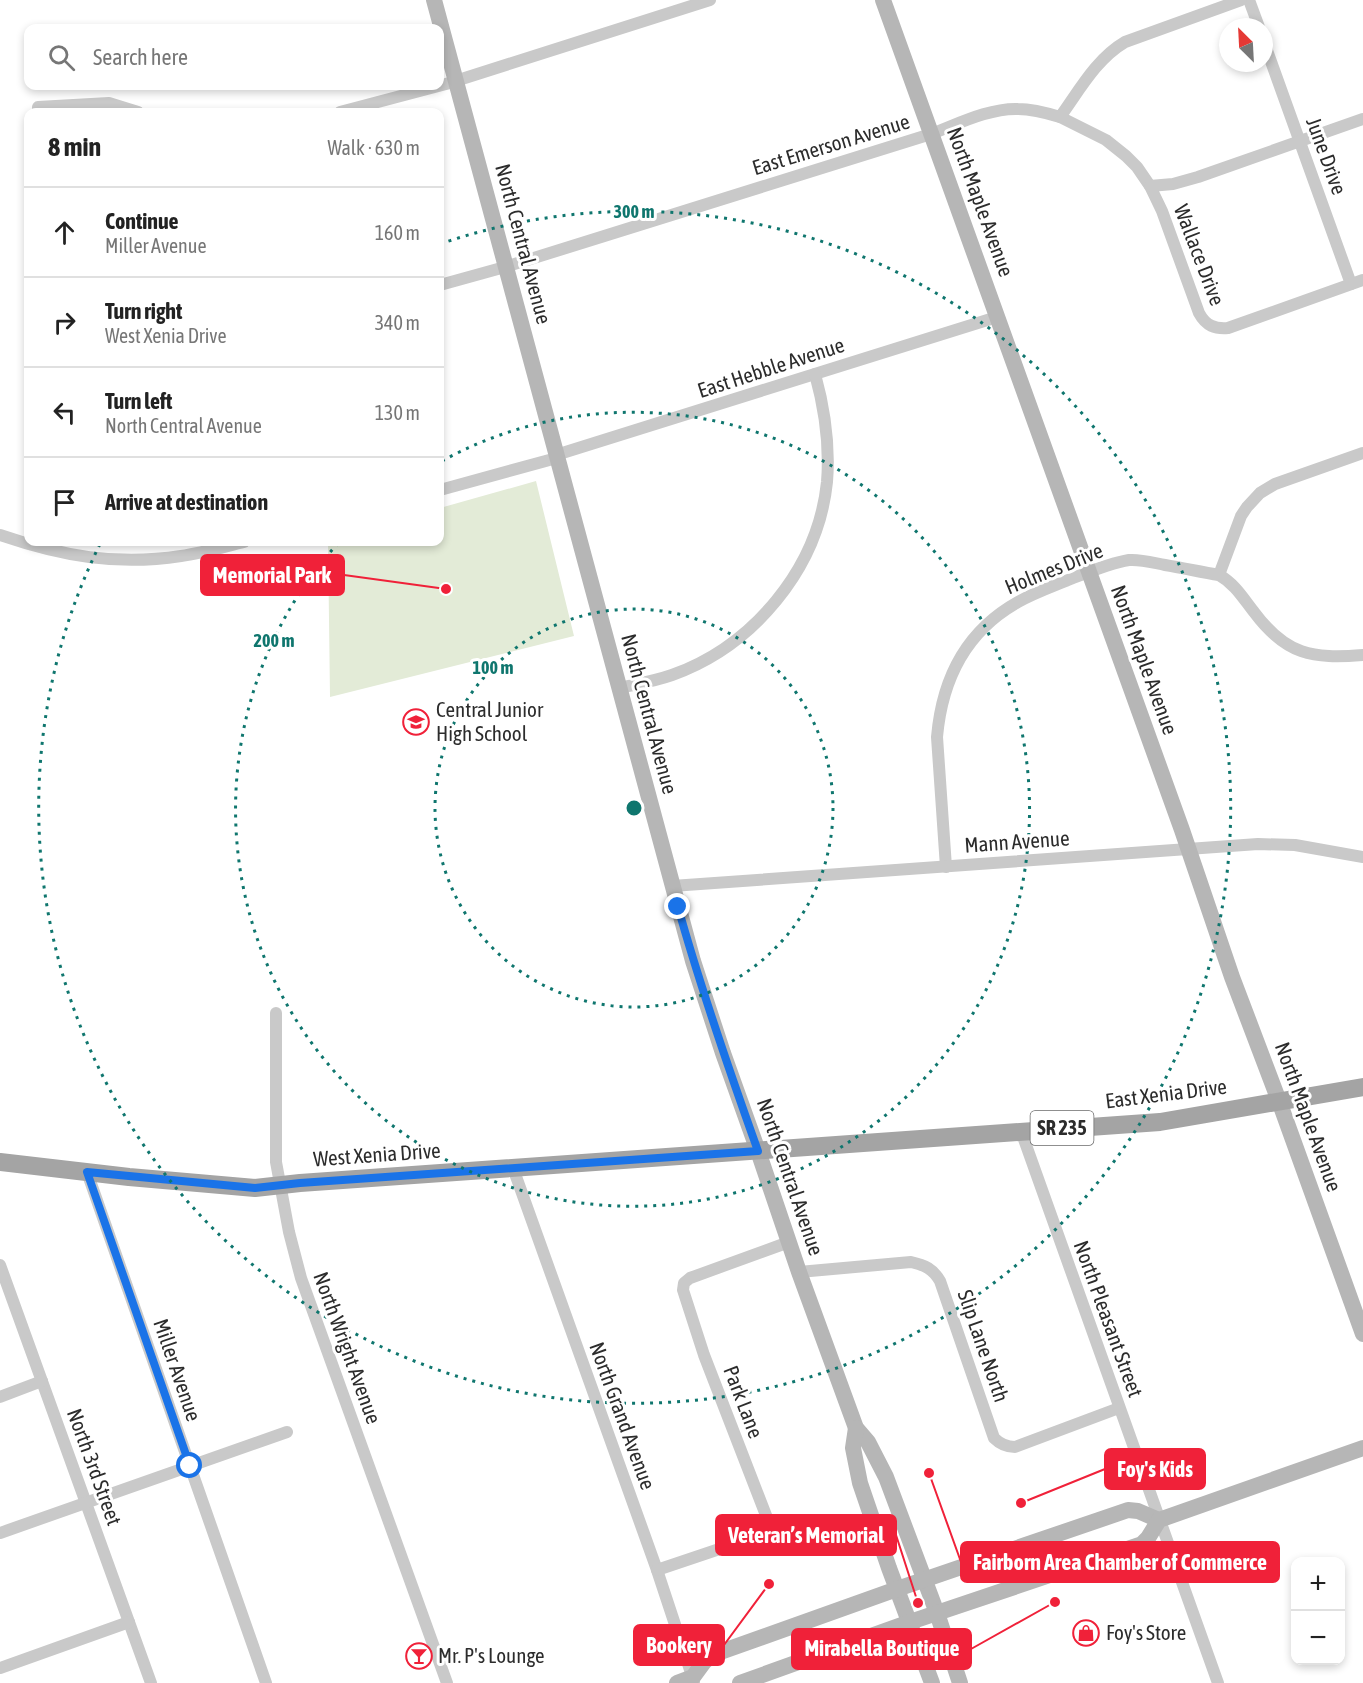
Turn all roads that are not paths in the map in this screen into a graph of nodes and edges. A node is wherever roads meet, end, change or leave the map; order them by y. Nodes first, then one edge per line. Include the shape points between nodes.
1 (434, 0) edge
2 (710, 0) edge
3 (883, 0) edge
4 (1241, 0) edge
5 (1249, 0) edge
6 (1256, 18) edge
7 (440, 24) edge
8 (444, 38) edge
9 (1273, 67) edge
10 (455, 80) junction
11 (444, 83) edge
12 (419, 90) edge
13 (38, 108) edge
14 (125, 108) edge
15 (354, 108) edge
16 (1060, 117) junction
17 (1363, 119) edge
18 (931, 134) junction
19 (1300, 141) junction
20 (1150, 186) junction
21 (505, 267) junction
22 (1357, 282) edge
23 (444, 284) edge
24 (997, 317) junction
25 (815, 374) junction
26 (1363, 453) edge
27 (556, 455) junction
28 (444, 489) edge
29 (0, 535) edge
30 (24, 543) edge
31 (34, 546) edge
32 (227, 546) edge
33 (1089, 572) junction
34 (1219, 575) junction
35 (1363, 655) edge
36 (619, 688) junction
37 (1187, 849) junction
38 (1363, 857) edge
39 (946, 867) junction
40 (672, 886) junction
41 (276, 1013) dead end
42 (1363, 1087) edge
43 (1279, 1101) junction
44 (1021, 1131) junction
45 (758, 1151) junction
46 (0, 1162) edge
47 (513, 1168) junction
48 (87, 1172) junction
49 (281, 1186) junction
50 (789, 1242) junction
51 (1, 1272) edge
52 (799, 1272) junction
53 (1363, 1334) edge
54 (42, 1381) junction
55 (0, 1397) edge
56 (1119, 1408) junction
57 (856, 1428) junction
58 (287, 1432) dead end
59 (1363, 1448) edge
60 (190, 1466) junction
61 (86, 1503) junction
62 (1159, 1520) junction
63 (0, 1533) edge
64 (657, 1570) junction
65 (923, 1580) junction
66 (897, 1589) junction
67 (936, 1612) junction
68 (129, 1622) junction
69 (909, 1622) junction
70 (0, 1668) edge
71 (692, 1682) edge
72 (151, 1683) edge
73 (266, 1683) edge
74 (447, 1683) edge
75 (740, 1683) edge
76 (932, 1683) edge
77 (960, 1683) edge
78 (1218, 1683) edge

1 - 7 street, North Central Avenue
2 - 10 street
3 - 18 street, North Maple Avenue
4 - 16 street via 1118,46 1101,60
5 - 6 street
8 - 10 street, North Central Avenue
9 - 19 street, June Drive
10 - 11 street
10 - 21 street, North Central Avenue
12 - 15 street
13 - 14 street via 109,103
16 - 18 street, East Emerson Avenue via 1040,111 1009,110
16 - 20 street, Wallace Drive via 1106,140 1137,167
17 - 19 street
18 - 21 street, East Emerson Avenue
18 - 24 street, North Maple Avenue
19 - 20 street via 1198,177
19 - 22 street, June Drive
20 - 22 street, Wallace Drive via 1199,313 1210,326 1228,328
21 - 23 street, East Emerson Avenue
21 - 27 street, North Central Avenue
24 - 25 street, East Hebble Avenue
24 - 33 street, North Maple Avenue
25 - 27 street, East Hebble Avenue
25 - 36 street via 827,430 826,484 814,534 793,578 762,617 722,650 673,674
26 - 34 street via 1260,493 1241,516
27 - 28 street, East Hebble Avenue
27 - 36 street, North Central Avenue
29 - 30 street
31 - 32 street via 112,560 159,559
33 - 34 street, Holmes Drive via 1135,560
33 - 37 street, North Maple Avenue
33 - 39 street, Holmes Drive via 1032,594 1002,612 975,638 953,670 942,702 937,737
34 - 35 street via 1234,586 1266,628 1282,642 1320,656
36 - 40 street, North Central Avenue
37 - 38 street, Mann Avenue via 1281,844
37 - 39 street, Mann Avenue
37 - 43 street, North Maple Avenue
39 - 40 street, Mann Avenue
40 - 45 street, North Central Avenue via 693,961
41 - 49 street, North Wright Avenue via 276,1162
42 - 43 main road, East Xenia Drive / SR 235
43 - 44 main road, East Xenia Drive / SR 235 via 1160,1122
43 - 53 street, North Maple Avenue
44 - 45 main road, East Xenia Drive / SR 235
44 - 56 street, North Pleasant Street
45 - 47 main road, West Xenia Drive / SR 235
45 - 50 street, North Central Avenue
46 - 48 main road, West Xenia Drive / SR 235
47 - 49 main road, West Xenia Drive / SR 235
47 - 64 street, North Grand Avenue
48 - 49 main road, West Xenia Drive / SR 235 via 255,1188
48 - 60 street, Miller Avenue
49 - 74 street, North Wright Avenue via 301,1278
50 - 52 street, North Central Avenue
50 - 64 street, Park Lane via 690,1278 682,1290 768,1528 761,1535
51 - 54 street, North 3rd Street
52 - 56 street, Slip Lane North via 911,1262 932,1270 940,1281 994,1437 1008,1447
52 - 57 street, North Central Avenue
54 - 55 street
54 - 61 street, North 3rd Street
56 - 62 street, North Pleasant Street
57 - 65 street, North Central Avenue via 886,1477
57 - 66 street, North Central Avenue via 853,1448 860,1483
58 - 60 street
59 - 62 street
60 - 61 street
60 - 73 street, Miller Avenue
61 - 63 street
61 - 68 street, North 3rd Street
62 - 65 street via 1138,1510 1128,1510
62 - 67 street via 1142,1544
62 - 78 street, North Pleasant Street
64 - 71 street, North Grand Avenue
65 - 66 street
65 - 67 street, North Central Avenue
66 - 69 street, North Central Avenue
66 - 71 street via 712,1655
67 - 69 street
67 - 77 street, North Central Avenue
68 - 70 street
68 - 72 street, North 3rd Street
69 - 75 street
69 - 76 street, North Central Avenue

